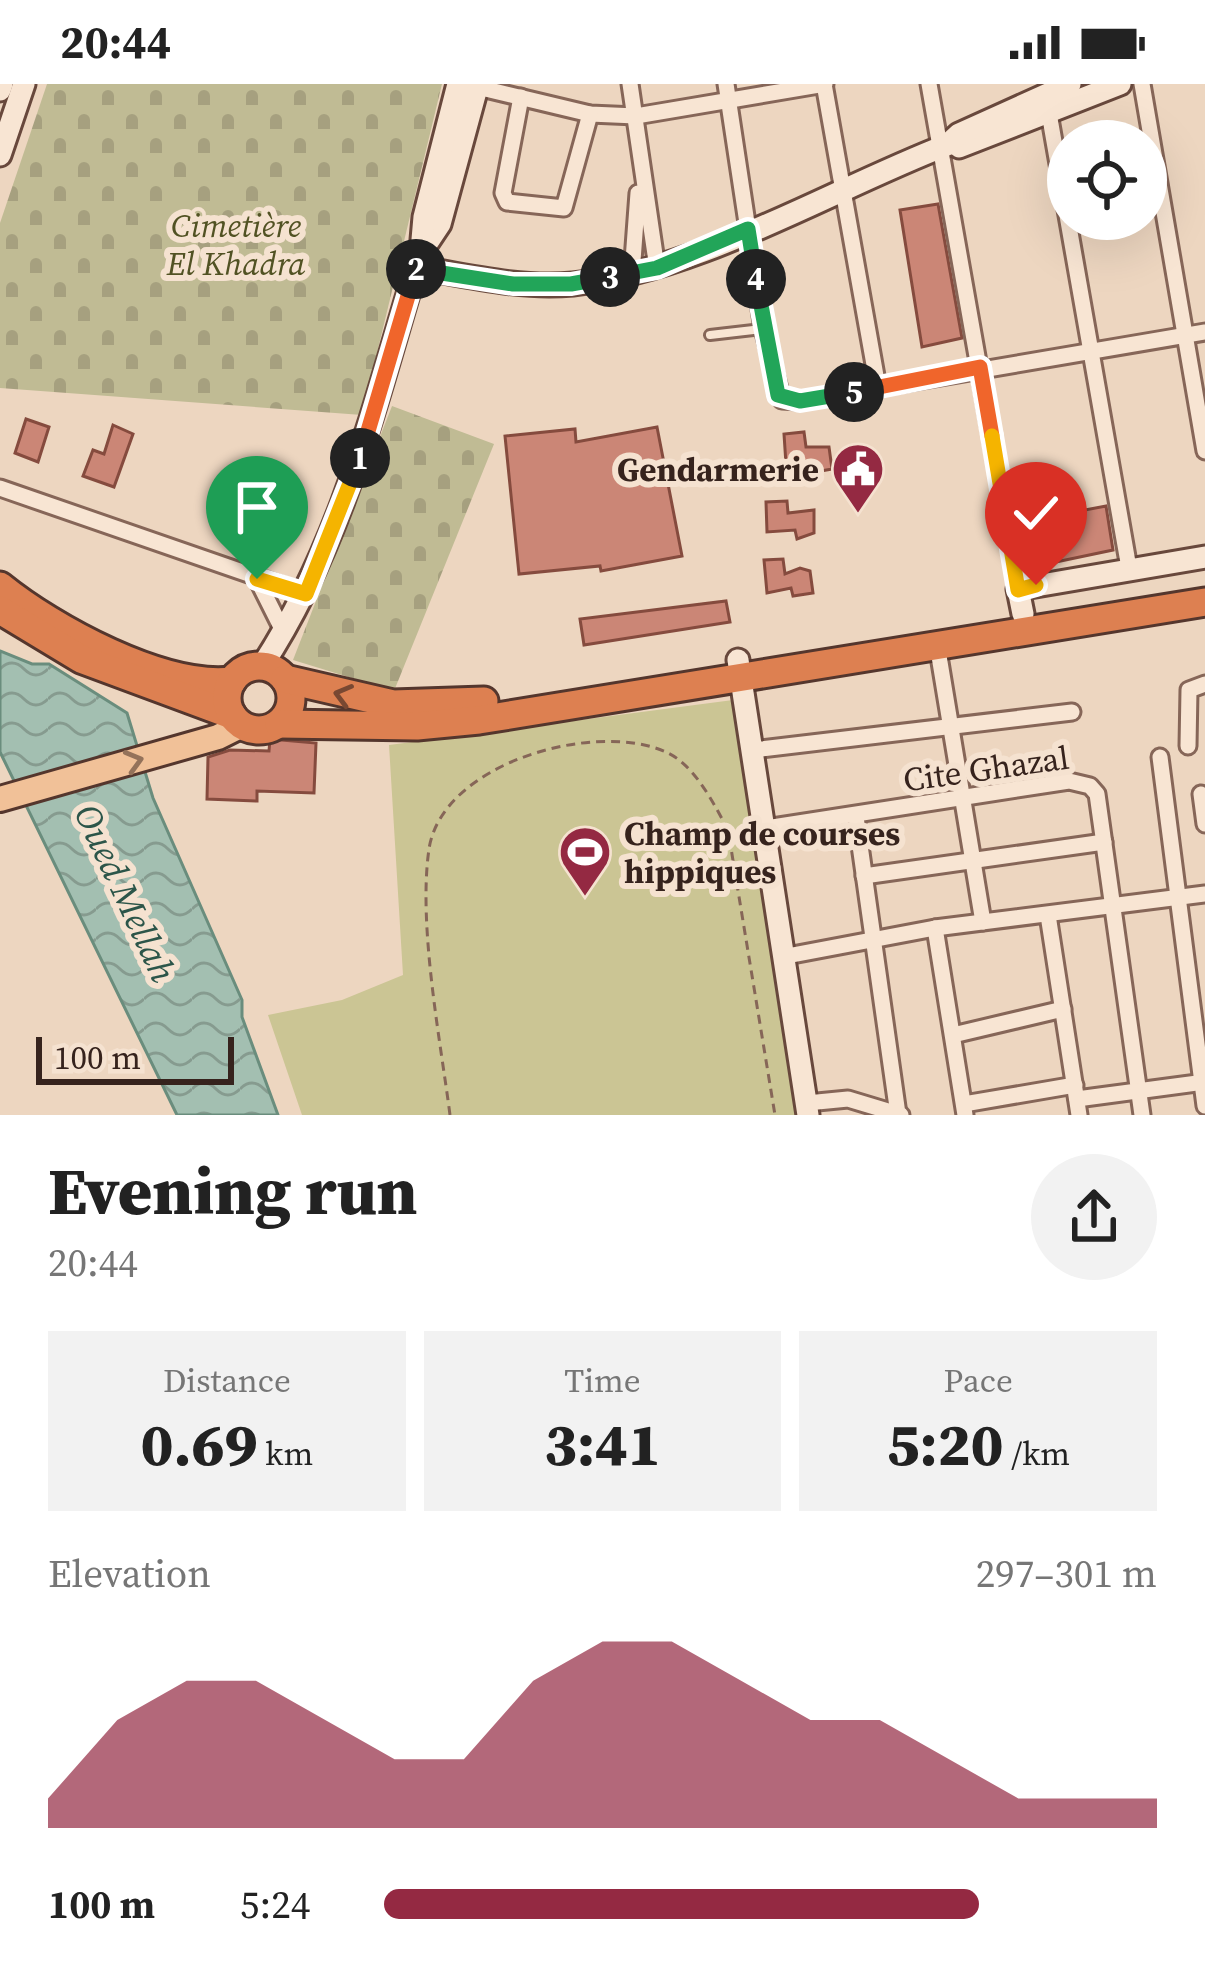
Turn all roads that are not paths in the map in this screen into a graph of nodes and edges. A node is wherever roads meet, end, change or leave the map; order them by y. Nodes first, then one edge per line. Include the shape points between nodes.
1 (24, 84) edge
2 (630, 84) edge
3 (824, 84) edge
4 (929, 84) edge
5 (1070, 84) edge
6 (1120, 84) edge
7 (1142, 84) edge
8 (471, 85) edge
9 (727, 91) edge
10 (521, 97) junction
11 (1046, 97) edge
12 (590, 114) junction
13 (636, 116) junction
14 (942, 147) junction
15 (0, 155) edge
16 (640, 172) junction
17 (844, 187) junction
18 (748, 229) junction
19 (419, 259) junction
20 (657, 268) junction
21 (632, 274) junction
22 (763, 329) junction
23 (1205, 332) edge
24 (710, 335) dead end
25 (1184, 335) junction
26 (1088, 351) junction
27 (980, 367) junction
28 (878, 388) junction
29 (1205, 451) edge
30 (0, 488) edge
31 (1205, 557) edge
32 (1129, 568) junction
33 (257, 579) junction
34 (1205, 585) edge
35 (0, 586) edge
36 (306, 594) junction
37 (1020, 602) junction
38 (1205, 602) edge
39 (0, 610) edge
40 (284, 633) junction
41 (937, 644) junction
42 (740, 668) junction
43 (274, 673) junction
44 (232, 681) junction
45 (1205, 684) edge
46 (1072, 712) dead end
47 (237, 720) junction
48 (279, 724) junction
49 (949, 728) junction
50 (1188, 746) dead end
51 (753, 750) junction
52 (1160, 757) dead end
53 (1201, 794) dead end
54 (0, 799) edge
55 (959, 800) junction
56 (856, 817) junction
57 (1205, 824) edge
58 (766, 828) junction
59 (1104, 842) junction
60 (970, 860) junction
61 (864, 876) junction
62 (1205, 894) edge
63 (1175, 897) junction
64 (1115, 907) junction
65 (1048, 915) junction
66 (982, 922) junction
67 (935, 928) junction
68 (874, 938) junction
69 (787, 956) junction
70 (1063, 1010) junction
71 (953, 1035) junction
72 (1203, 1082) edge
73 (1139, 1089) junction
74 (1077, 1100) edge
75 (1205, 1106) edge
76 (808, 1109) edge
77 (964, 1110) edge
78 (899, 1114) edge
79 (1142, 1115) edge

1 - 15 street
2 - 13 street
3 - 9 street
3 - 17 street
4 - 14 street
5 - 11 street
6 - 11 street
7 - 25 street
8 - 10 street
8 - 19 street via 424,217
9 - 13 street
9 - 18 street
10 - 12 street
10 - 12 street via 507,202 564,208
11 - 14 street via 964,146
11 - 26 street
12 - 13 street
13 - 16 street
14 - 17 street
14 - 27 street
16 - 20 street
16 - 21 street
17 - 18 street
17 - 28 street
18 - 20 street
18 - 22 street
19 - 21 street via 513,284
19 - 36 street via 349,494
20 - 21 street
22 - 24 lane
22 - 28 street via 782,400
23 - 25 street
25 - 26 street
25 - 29 street
26 - 27 street
26 - 32 street
27 - 28 street
27 - 37 street
30 - 33 street
31 - 32 street
32 - 37 street
33 - 36 street
33 - 40 street
34 - 37 highway
35 - 44 highway via 45,619 141,664 195,683
36 - 40 street
37 - 42 highway
38 - 41 highway
39 - 47 highway via 81,659
40 - 43 street
41 - 42 highway
41 - 49 street
42 -> 43 highway via 468,704 378,703
42 - 48 highway via 479,720
42 - 51 street
43 - 44 highway via 245,669
43 - 48 highway via 290,707
44 - 47 highway via 227,698
45 - 50 street via 1185,700
46 - 49 street
47 - 48 highway via 260,730
54 -> 47 main road via 186,746
49 - 51 street
49 - 55 street
51 - 58 street
52 - 63 street
53 - 57 street
55 - 56 street, Cite Ghazal
55 - 59 street, Cite Ghazal via 1083,782 1096,794
55 - 60 street
56 - 58 street, Cite Ghazal
56 - 61 street
58 - 69 street
59 - 60 street
59 - 64 street, Cite Ghazal
60 - 61 street
60 - 66 street
61 - 68 street
62 - 63 street
63 - 64 street
63 - 72 street
64 - 65 street
64 - 73 street, Cite Ghazal
65 - 66 street
65 - 70 street
66 - 67 street
67 - 68 street
67 - 71 street
68 - 69 street
68 - 78 street
69 - 76 street
70 - 71 street
70 - 74 street
71 - 77 street
72 - 73 street
72 - 75 street
73 - 74 street
73 - 79 street, Cite Ghazal
74 - 77 street
76 - 78 street via 848,1099

